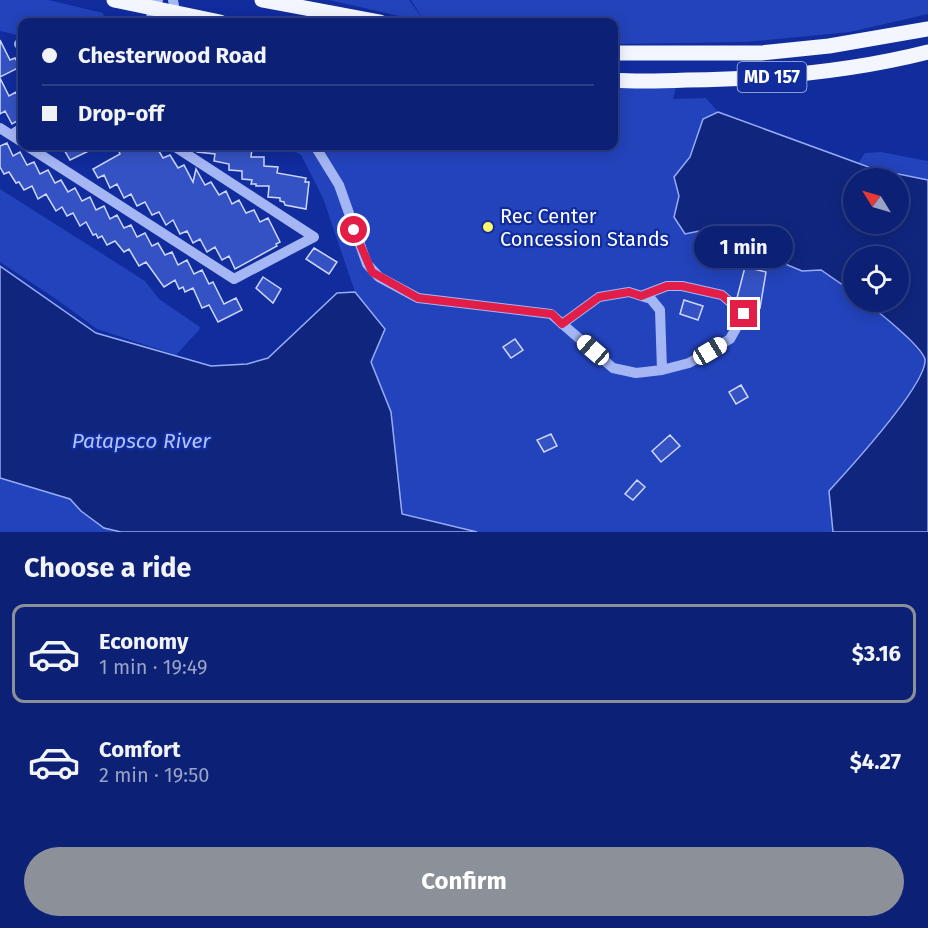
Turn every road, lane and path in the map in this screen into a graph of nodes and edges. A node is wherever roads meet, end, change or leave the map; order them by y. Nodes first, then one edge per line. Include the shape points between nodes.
1 (114, 0) edge
2 (262, 0) edge
3 (154, 10) edge
4 (173, 12) edge
5 (201, 18) edge
6 (359, 18) edge
7 (928, 29) edge
8 (928, 52) edge
9 (618, 53) edge
10 (618, 80) edge
11 (0, 128) edge
12 (18, 131) edge
13 (11, 135) junction
14 (18, 139) edge
15 (33, 150) edge
16 (180, 150) edge
17 (317, 150) edge
18 (641, 296) junction
19 (562, 324) junction
20 (662, 370) junction

1 - 3 main road
2 - 6 main road
3 - 4 main road
4 - 5 main road
7 - 9 main road, MD 157 via 761,53
8 - 10 main road, MD 157 via 839,70 718,80
11 - 13 street
12 - 13 street
13 - 14 street
15 - 16 street via 234,279 314,237
17 - 19 street via 339,185 367,264 379,277 418,298 552,314
18 - 19 street via 629,292 599,297
18 - 20 street via 651,299 660,310
18 - 20 street via 667,286 682,286 722,295 744,314 730,339 689,363
19 - 20 street via 613,368 636,374

